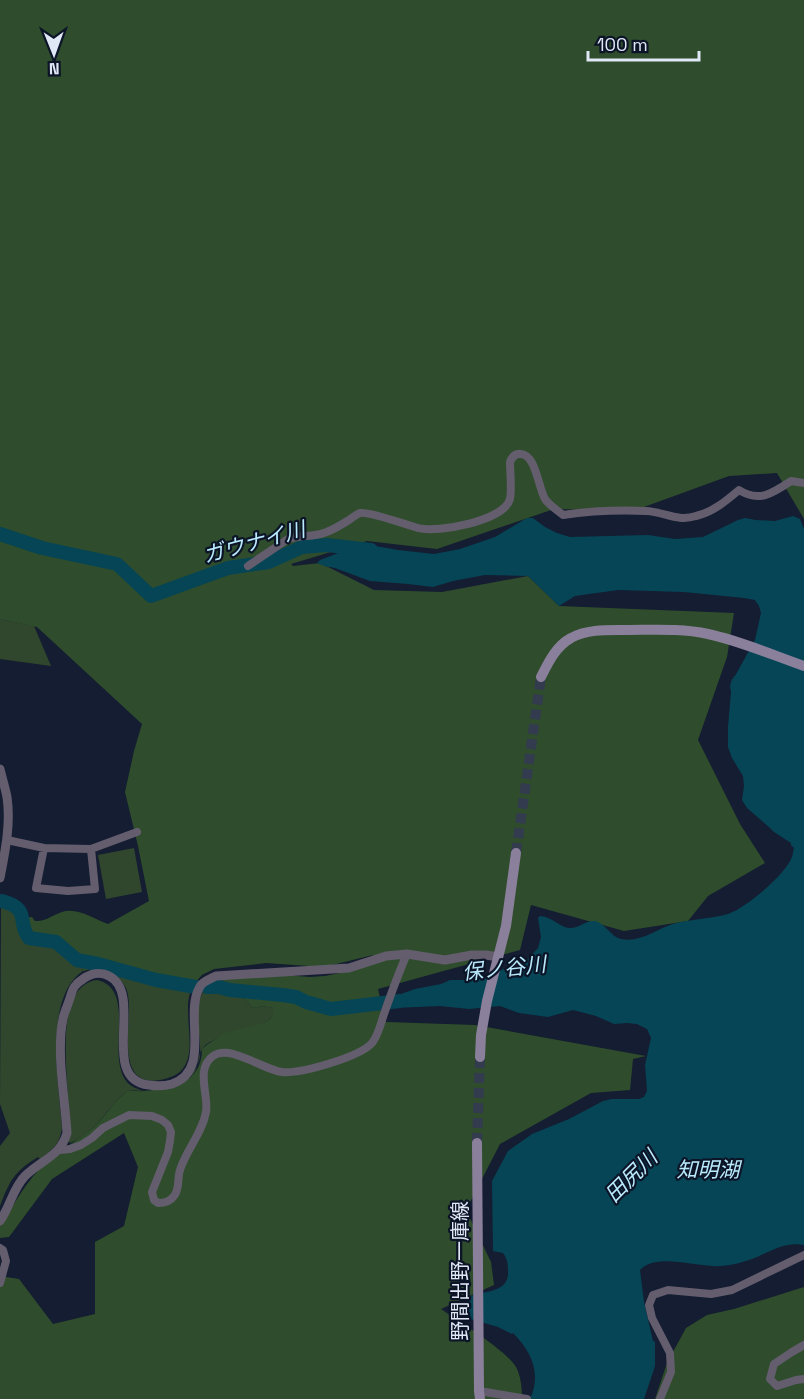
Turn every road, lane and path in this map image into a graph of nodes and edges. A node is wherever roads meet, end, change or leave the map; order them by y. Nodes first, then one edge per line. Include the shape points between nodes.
1 (804, 483) edge
2 (248, 566) dead end
3 (804, 666) edge
4 (541, 677) tunnel mouth
5 (0, 769) edge
6 (137, 832) dead end
7 (7, 840) junction
8 (44, 848) junction
9 (91, 849) junction
10 (516, 853) tunnel mouth
11 (0, 878) edge
12 (407, 954) junction
13 (496, 963) junction
14 (480, 1057) tunnel mouth
15 (477, 1143) tunnel mouth
16 (60, 1150) junction
17 (0, 1221) edge
18 (0, 1248) edge
19 (804, 1255) edge
20 (0, 1283) edge
21 (804, 1345) edge
22 (804, 1379) edge
23 (479, 1395) edge
24 (523, 1398) edge
25 (660, 1399) edge

1 - 2 street via 791,481 764,496 747,496 739,490 716,508 688,518 648,511 563,515 545,499 530,458 517,454 510,462 510,499 504,509 487,518 443,529 422,529 361,513 322,534 288,539
3 - 4 main road via 708,634 602,630 571,638 549,661
5 - 7 street via 7,799
6 - 9 street
7 - 8 street
7 - 11 street
8 - 9 street
8 - 9 street via 36,888 68,891 95,889
10 - 13 main road via 506,926
12 - 13 street via 445,960 486,955
12 - 16 street via 372,1043 351,1057 296,1072 281,1072 232,1053 214,1055 203,1074 206,1113 180,1169 176,1194 171,1200 158,1203 152,1192 170,1141 171,1132 162,1120 129,1115 81,1145
12 - 16 street via 349,968 216,976 200,985 194,1002 195,1055 190,1069 171,1084 141,1084 129,1076 124,1062 123,999 118,986 111,976 88,976 75,985 63,1017 60,1038 67,1133
13 - 14 main road
15 - 23 main road, 野間出野一庫線
16 - 17 street via 24,1176
18 - 20 street via 6,1261
19 - 25 street via 732,1290 711,1294 668,1290 653,1295 649,1305 651,1318 670,1353 671,1372
21 - 22 street via 774,1364 770,1378 777,1386
23 - 24 street

